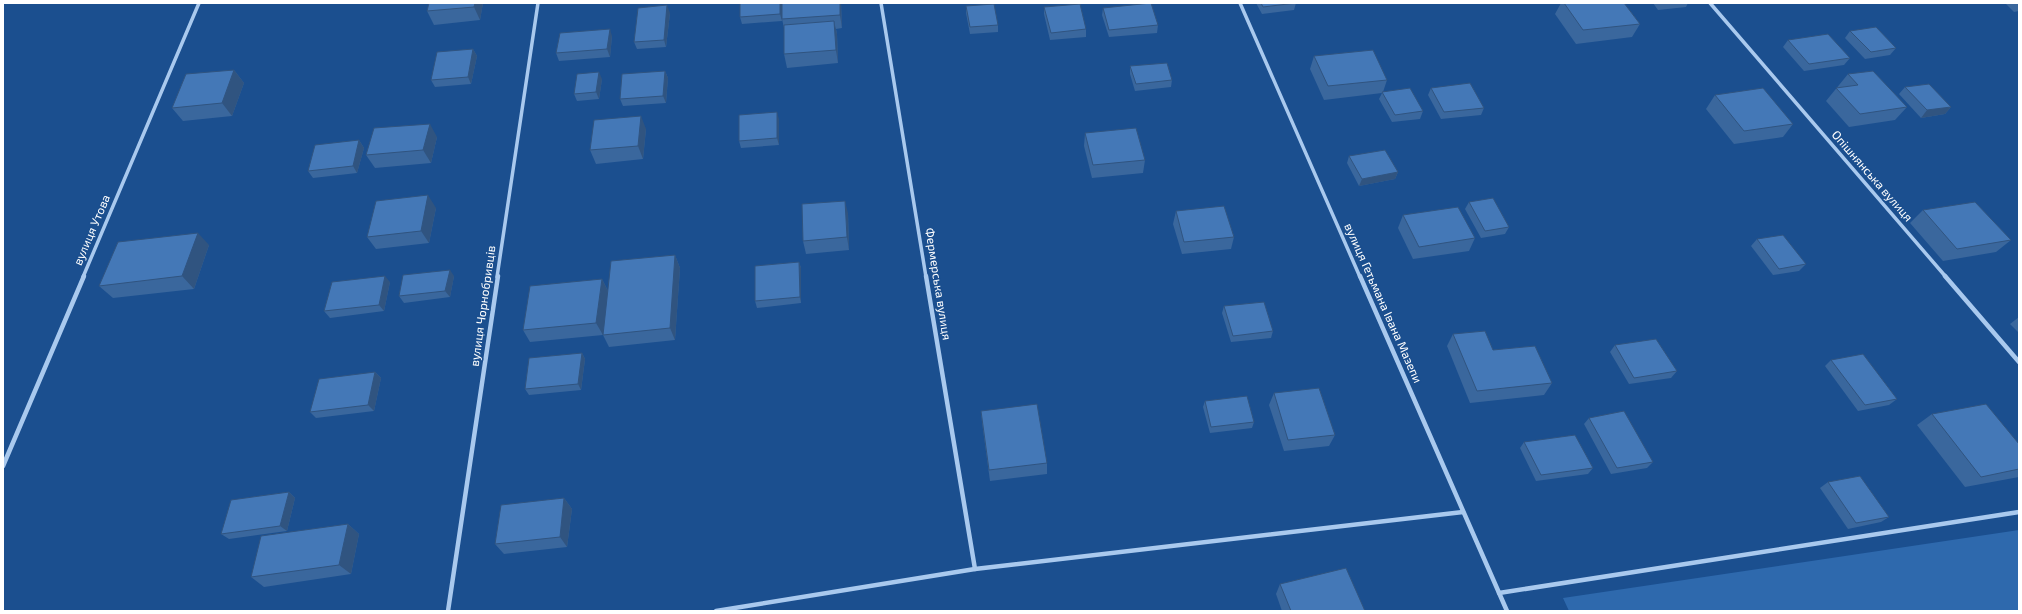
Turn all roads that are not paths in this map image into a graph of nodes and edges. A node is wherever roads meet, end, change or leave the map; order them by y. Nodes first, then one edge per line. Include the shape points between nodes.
1 (199, 3) edge
2 (538, 3) edge
3 (881, 3) edge
4 (1240, 3) edge
5 (1710, 3) edge
6 (2019, 362) edge
7 (3, 466) edge
8 (1464, 512) junction
9 (2019, 512) edge
10 (976, 569) junction
11 (1499, 593) junction
12 (448, 611) edge
13 (716, 611) edge
14 (1507, 611) edge

1 - 7 street, вулиця Утова
2 - 12 street, вулиця Чорнобривців
3 - 10 street, Фермерська вулиця
4 - 8 street, вулиця Гетьмана Івана Мазепи
5 - 6 street, Опішнянська вулиця
8 - 10 street
8 - 11 street, вулиця Гетьмана Івана Мазепи
9 - 11 street
10 - 13 street
11 - 14 street, вулиця Гетьмана Івана Мазепи

